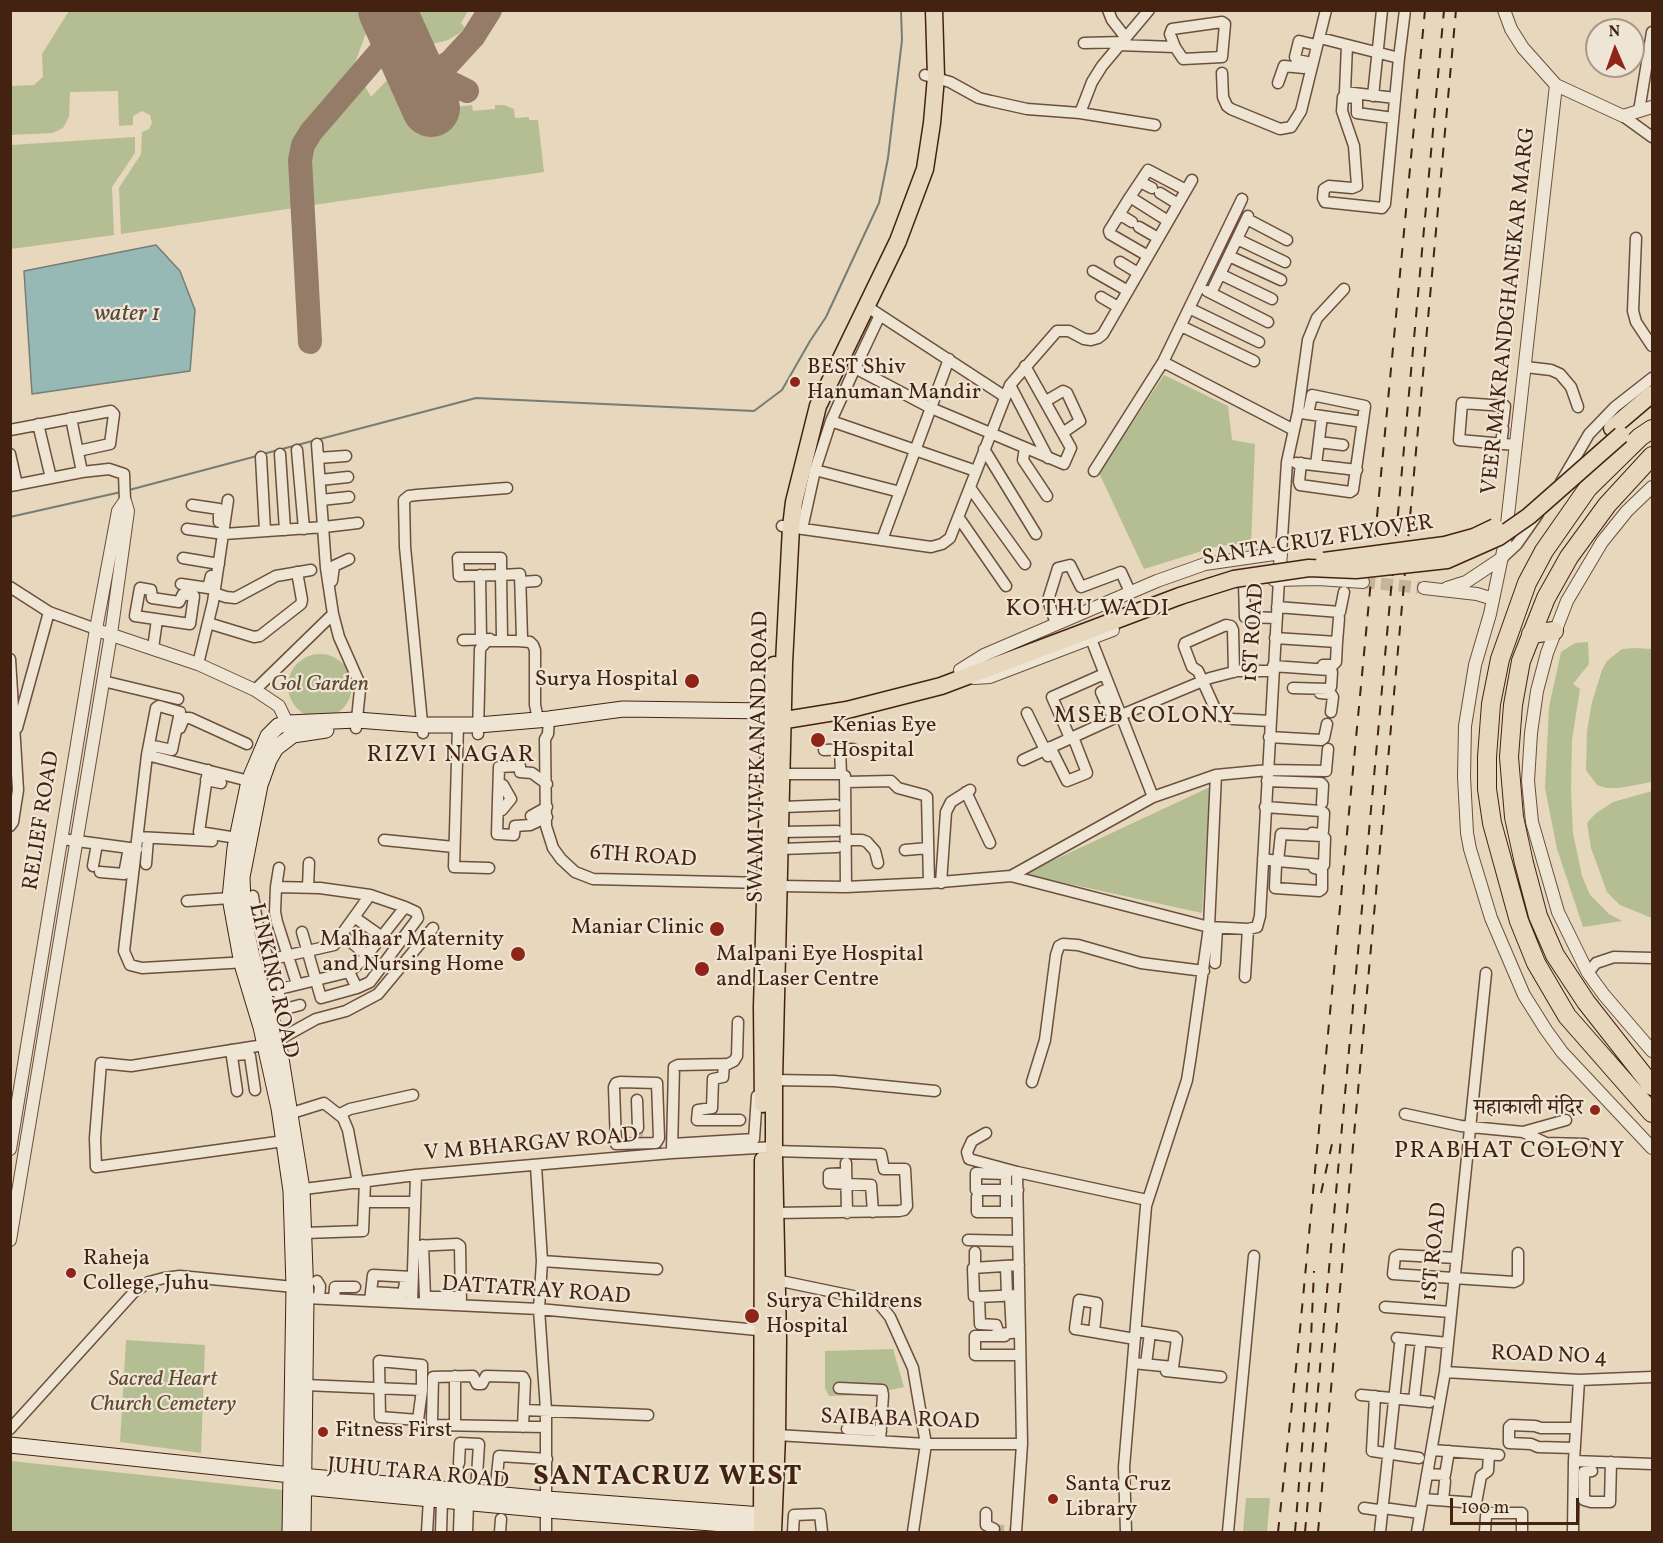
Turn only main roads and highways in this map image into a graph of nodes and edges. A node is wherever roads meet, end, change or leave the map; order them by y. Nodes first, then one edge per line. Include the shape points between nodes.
1 (924, 10) edge
2 (934, 10) edge
3 (930, 76) junction
4 (1653, 394) edge
5 (1653, 409) edge
6 (1653, 429) edge
7 (1616, 431) junction
8 (805, 439) junction
9 (1653, 456) edge
10 (1179, 592) junction
11 (1554, 631) road end
12 (1531, 634) junction
13 (777, 716) junction
14 (290, 729) junction
15 (772, 885) junction
16 (254, 961) junction
17 (271, 1042) junction
18 (1645, 1091) edge
19 (1653, 1113) edge
20 (288, 1127) junction
21 (767, 1142) junction
22 (296, 1190) junction
23 (770, 1331) junction
24 (10, 1445) edge
25 (10, 1453) edge
26 (297, 1481) junction
27 (365, 1487) junction
28 (454, 1498) junction
29 (296, 1526) edge
30 (766, 1526) edge

1 - 3 main road, SWAMI VIVEKANAND ROAD
2 - 3 main road, SWAMI VIVEKANAND ROAD
3 - 8 main road, SWAMI VIVEKANAND ROAD via 913,176 889,241 808,408
3 - 8 main road, SWAMI VIVEKANAND ROAD via 932,123 925,169 873,311 818,406
4 - 7 main road
5 - 7 main road, SANTA CRUZ FLYOVER
6 - 18 highway via 1588,488 1544,551 1527,584 1500,659 1491,704 1487,757 1492,823 1519,921 1536,963 1567,1016
7 - 10 main road, SANTA CRUZ FLYOVER, bridge via 1523,507 1474,537 1445,545 1234,574
7 - 10 main road, SANTA CRUZ FLYOVER, bridge via 1529,516 1499,537 1448,560 1359,576 1309,568
8 - 13 main road, SWAMI VIVEKANAND ROAD via 780,625
9 - 12 highway via 1607,505 1569,557
10 - 13 main road, SANTA CRUZ FLYOVER via 965,672 890,695
11 - 12 highway
12 - 18 highway via 1521,661 1509,738 1510,785 1524,863 1538,916 1556,955
13 - 14 main road via 623,713 544,726 458,730 356,724
13 - 15 main road, SWAMI VIVEKANAND ROAD
13 - 15 main road, SWAMI VIVEKANAND ROAD via 783,774 781,835
14 - 16 main road, LINKING ROAD via 269,760 260,785 242,877
14 - 16 main road, LINKING ROAD via 278,726 268,736 249,781 236,841 230,898
15 - 21 main road, SWAMI VIVEKANAND ROAD via 774,1080
15 - 21 main road, SWAMI VIVEKANAND ROAD via 762,1007
16 - 17 main road, LINKING ROAD
16 - 17 main road, LINKING ROAD via 270,991
17 - 20 main road, LINKING ROAD
17 - 20 main road, LINKING ROAD via 274,1086
18 - 19 highway
20 - 22 main road, LINKING ROAD
21 - 23 main road, SWAMI VIVEKANAND ROAD
21 - 23 main road, SWAMI VIVEKANAND ROAD via 775,1213 776,1280
22 - 26 main road, LINKING ROAD
22 - 26 main road, LINKING ROAD via 313,1298
23 - 30 main road, SWAMI VIVEKANAND ROAD via 764,1428
23 - 30 main road, SWAMI VIVEKANAND ROAD via 777,1435
24 - 26 main road, JUHU TARA ROAD
25 - 26 main road, JUHU TARA ROAD
26 - 27 main road, JUHU TARA ROAD
26 - 29 main road, LINKING ROAD
27 - 28 main road, JUHU TARA ROAD
27 - 28 main road, JUHU TARA ROAD
28 - 30 main road, JUHU TARA ROAD via 499,1508 547,1504

